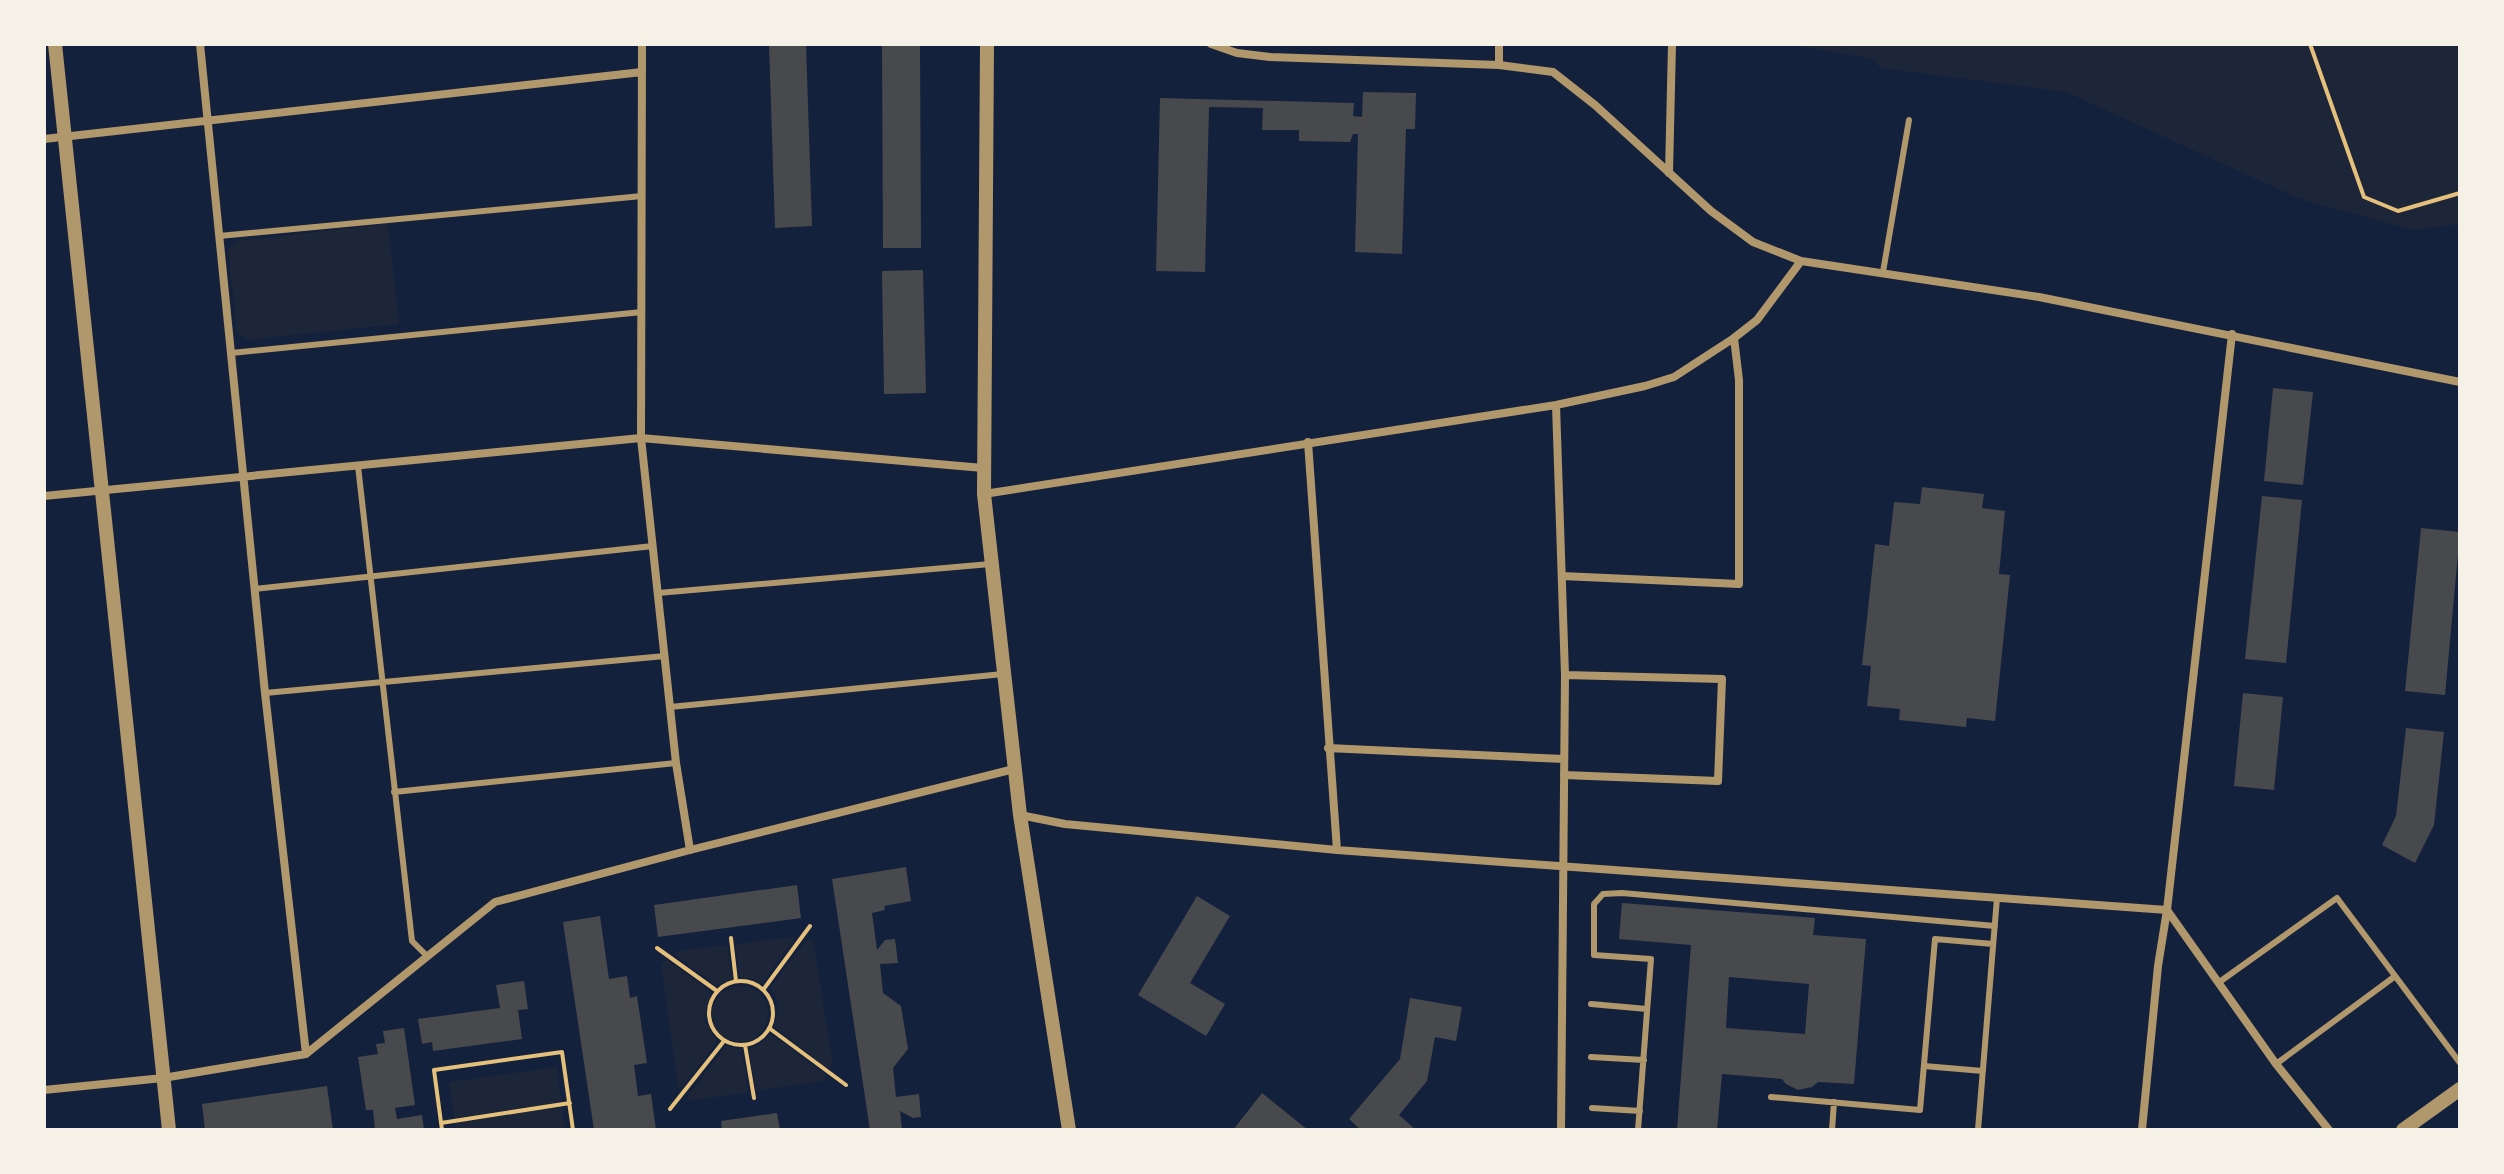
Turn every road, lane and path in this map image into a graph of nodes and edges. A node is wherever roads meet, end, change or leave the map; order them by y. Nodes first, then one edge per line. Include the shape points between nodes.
1 (55, 44) edge
2 (200, 44) edge
3 (642, 44) edge
4 (987, 44) edge
5 (1211, 44) edge
6 (1499, 44) edge
7 (1672, 44) edge
8 (2310, 44) edge
9 (1224, 46) edge
10 (1499, 65) junction
11 (642, 72) junction
12 (1909, 120) dead end
13 (207, 121) junction
14 (64, 137) junction
15 (44, 139) edge
16 (1669, 173) junction
17 (2460, 193) edge
18 (642, 196) junction
19 (219, 236) junction
20 (1801, 261) junction
21 (1883, 272) junction
22 (642, 312) junction
23 (2232, 334) junction
24 (1734, 338) junction
25 (231, 353) junction
26 (2460, 382) edge
27 (1556, 405) junction
28 (641, 438) junction
29 (1308, 442) junction
30 (358, 466) junction
31 (983, 468) junction
32 (243, 477) junction
33 (102, 491) junction
34 (984, 494) junction
35 (44, 496) edge
36 (653, 546) junction
37 (990, 564) junction
38 (1562, 576) junction
39 (370, 577) junction
40 (254, 589) junction
41 (658, 593) junction
42 (665, 656) junction
43 (1003, 674) junction
44 (1565, 675) junction
45 (381, 682) junction
46 (265, 693) junction
47 (670, 707) junction
48 (1328, 748) junction
49 (1564, 759) junction
50 (676, 763) junction
51 (1014, 769) junction
52 (1564, 775) junction
53 (394, 792) junction
54 (1020, 815) junction
55 (690, 850) junction
56 (1337, 850) junction
57 (1563, 866) junction
58 (1997, 898) junction
59 (2167, 910) junction
60 (810, 926) dead end
61 (1995, 926) junction
62 (731, 938) dead end
63 (1993, 944) junction
64 (657, 948) dead end
65 (427, 956) junction
66 (2394, 977) junction
67 (736, 981) junction
68 (2218, 983) junction
69 (763, 990) junction
70 (717, 991) junction
71 (1591, 1004) dead end
72 (1647, 1009) junction
73 (769, 1028) junction
74 (724, 1041) junction
75 (745, 1045) junction
76 (306, 1054) junction
77 (1591, 1057) dead end
78 (1644, 1060) junction
79 (2460, 1063) edge
80 (2276, 1064) junction
81 (1924, 1066) junction
82 (1983, 1071) junction
83 (163, 1078) junction
84 (846, 1085) dead end
85 (2460, 1089) edge
86 (44, 1090) edge
87 (1771, 1097) dead end
88 (754, 1098) dead end
89 (1834, 1102) junction
90 (570, 1103) junction
91 (1592, 1108) dead end
92 (670, 1109) dead end
93 (1640, 1111) junction
94 (441, 1123) junction
95 (169, 1130) edge
96 (442, 1130) edge
97 (573, 1130) edge
98 (1069, 1130) edge
99 (1561, 1130) edge
100 (1638, 1130) edge
101 (1832, 1130) edge
102 (1978, 1130) edge
103 (2142, 1130) edge
104 (2329, 1130) edge
105 (2403, 1130) edge

1 - 14 street
2 - 13 street
3 - 11 street
4 - 31 street
5 - 9 street
6 - 10 street
7 - 16 street
8 - 17 path via 2364,197 2398,211
9 - 10 street via 1270,57
10 - 16 street via 1553,72
11 - 13 street
11 - 18 street
12 - 21 lane
13 - 14 street
13 - 19 street
14 - 15 street
14 - 33 street
16 - 20 street via 1753,242
18 - 19 lane
18 - 22 street
19 - 25 street
20 - 21 street
20 - 24 street via 1757,320
21 - 23 street
22 - 25 lane
22 - 28 street
23 - 26 street
23 - 59 street
24 - 27 street via 1674,377
24 - 38 street via 1739,380 1739,584
25 - 32 street
27 - 29 street
27 - 38 street
28 - 30 street
28 - 31 street
28 - 36 street
29 - 34 street
29 - 48 street
30 - 32 street
30 - 39 lane
31 - 34 street
32 - 33 street
32 - 40 street
33 - 35 street
33 - 83 street
34 - 37 street
36 - 39 lane
36 - 41 street
37 - 41 lane
37 - 43 street
38 - 44 street
39 - 40 lane
39 - 45 lane
40 - 46 street
41 - 42 street
42 - 45 lane
42 - 47 street
43 - 47 lane
43 - 51 street
44 - 49 street
44 - 52 street via 1722,679 1718,781
45 - 46 lane
45 - 53 lane
46 - 76 street
47 - 50 street
48 - 49 street
48 - 56 street
49 - 52 street
50 - 53 lane
50 - 55 street
51 - 54 street
51 - 55 street
52 - 57 street
53 - 65 lane via 412,941
54 - 56 street via 1065,824
54 - 98 street
55 - 65 street via 495,902
56 - 57 street
57 - 58 street
57 - 99 street
58 - 59 street
58 - 61 lane
59 - 68 street
59 - 103 street
60 - 69 path
61 - 63 lane
61 - 72 lane via 1603,894 1594,904 1594,955 1651,959
62 - 67 path
63 - 81 lane via 1935,939
63 - 82 lane
64 - 70 path
65 - 76 street
66 - 68 lane via 2337,898
66 - 79 lane
66 - 80 lane
67 - 69 path
67 - 70 path
68 - 80 street
69 - 73 path via 772,1008
70 - 74 path via 709,1018
71 - 72 lane
72 - 78 lane
73 - 75 path
73 - 84 path
74 - 75 path
74 - 92 path
75 - 88 path
76 - 83 street
77 - 78 lane
78 - 93 lane
80 - 104 street
81 - 82 lane
81 - 89 lane via 1920,1110
82 - 102 lane
83 - 86 street
83 - 95 street
85 - 105 street
87 - 89 lane
89 - 101 lane
90 - 94 path
90 - 94 path via 562,1052 434,1070
90 - 97 path
91 - 93 lane
93 - 100 lane
94 - 96 path

